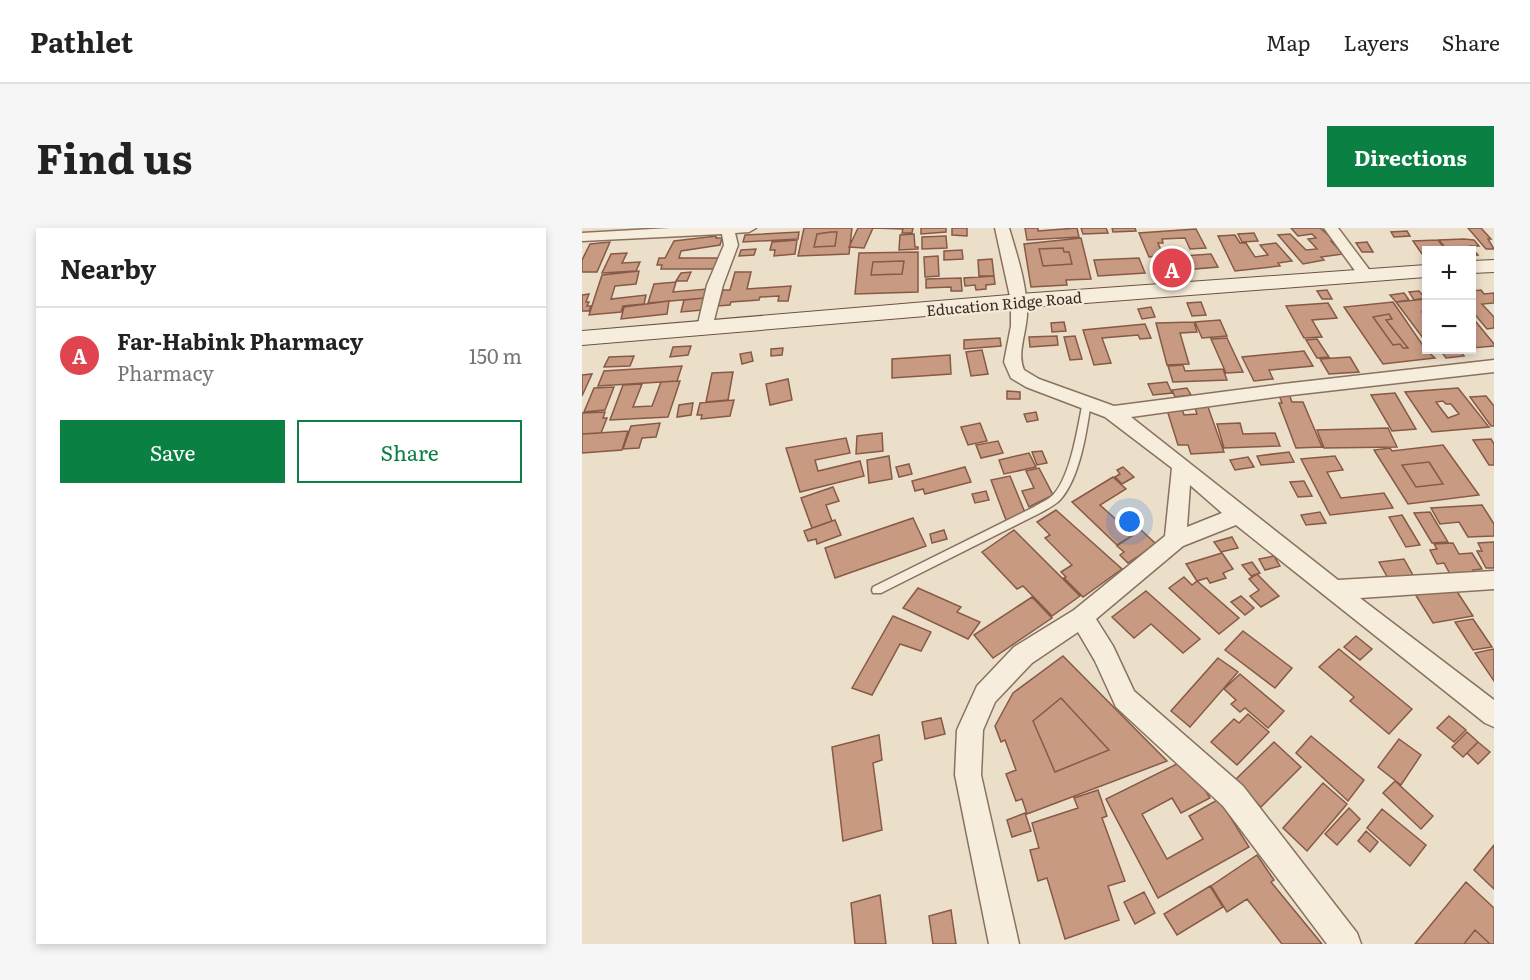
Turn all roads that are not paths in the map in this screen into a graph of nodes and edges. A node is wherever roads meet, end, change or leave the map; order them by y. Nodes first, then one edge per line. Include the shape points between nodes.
1 (749, 228) edge
2 (1002, 228) edge
3 (1331, 228) edge
4 (726, 229) edge
5 (582, 237) edge
6 (1494, 266) edge
7 (1476, 267) edge
8 (1422, 271) edge
9 (1366, 276) junction
10 (1020, 301) junction
11 (705, 328) junction
12 (582, 338) edge
13 (1494, 366) edge
14 (1087, 401) junction
15 (1112, 413) junction
16 (1182, 466) junction
17 (1239, 515) junction
18 (1175, 540) junction
19 (1494, 580) edge
20 (877, 590) dead end
21 (1332, 590) junction
22 (1082, 617) junction
23 (1494, 715) edge
24 (1004, 944) edge
25 (1346, 944) edge

1 - 4 street
2 - 10 street
3 - 9 street
4 - 5 street
4 - 11 street via 731,245 715,285
6 - 7 main road
8 - 9 main road, Education Ridge Road
9 - 10 main road, Education Ridge Road
10 - 11 main road, Education Ridge Road
10 - 14 street via 1011,362 1017,375
11 - 12 main road, Education Ridge Road
13 - 15 street
14 - 15 street
14 - 20 lane via 1082,434 1057,497
15 - 16 street
16 - 17 street
16 - 18 street
17 - 18 street
17 - 21 street
18 - 22 street
19 - 21 street
21 - 23 street
22 - 24 street via 1023,655 986,694 970,730 968,775
22 - 25 street via 1125,699 1233,796

